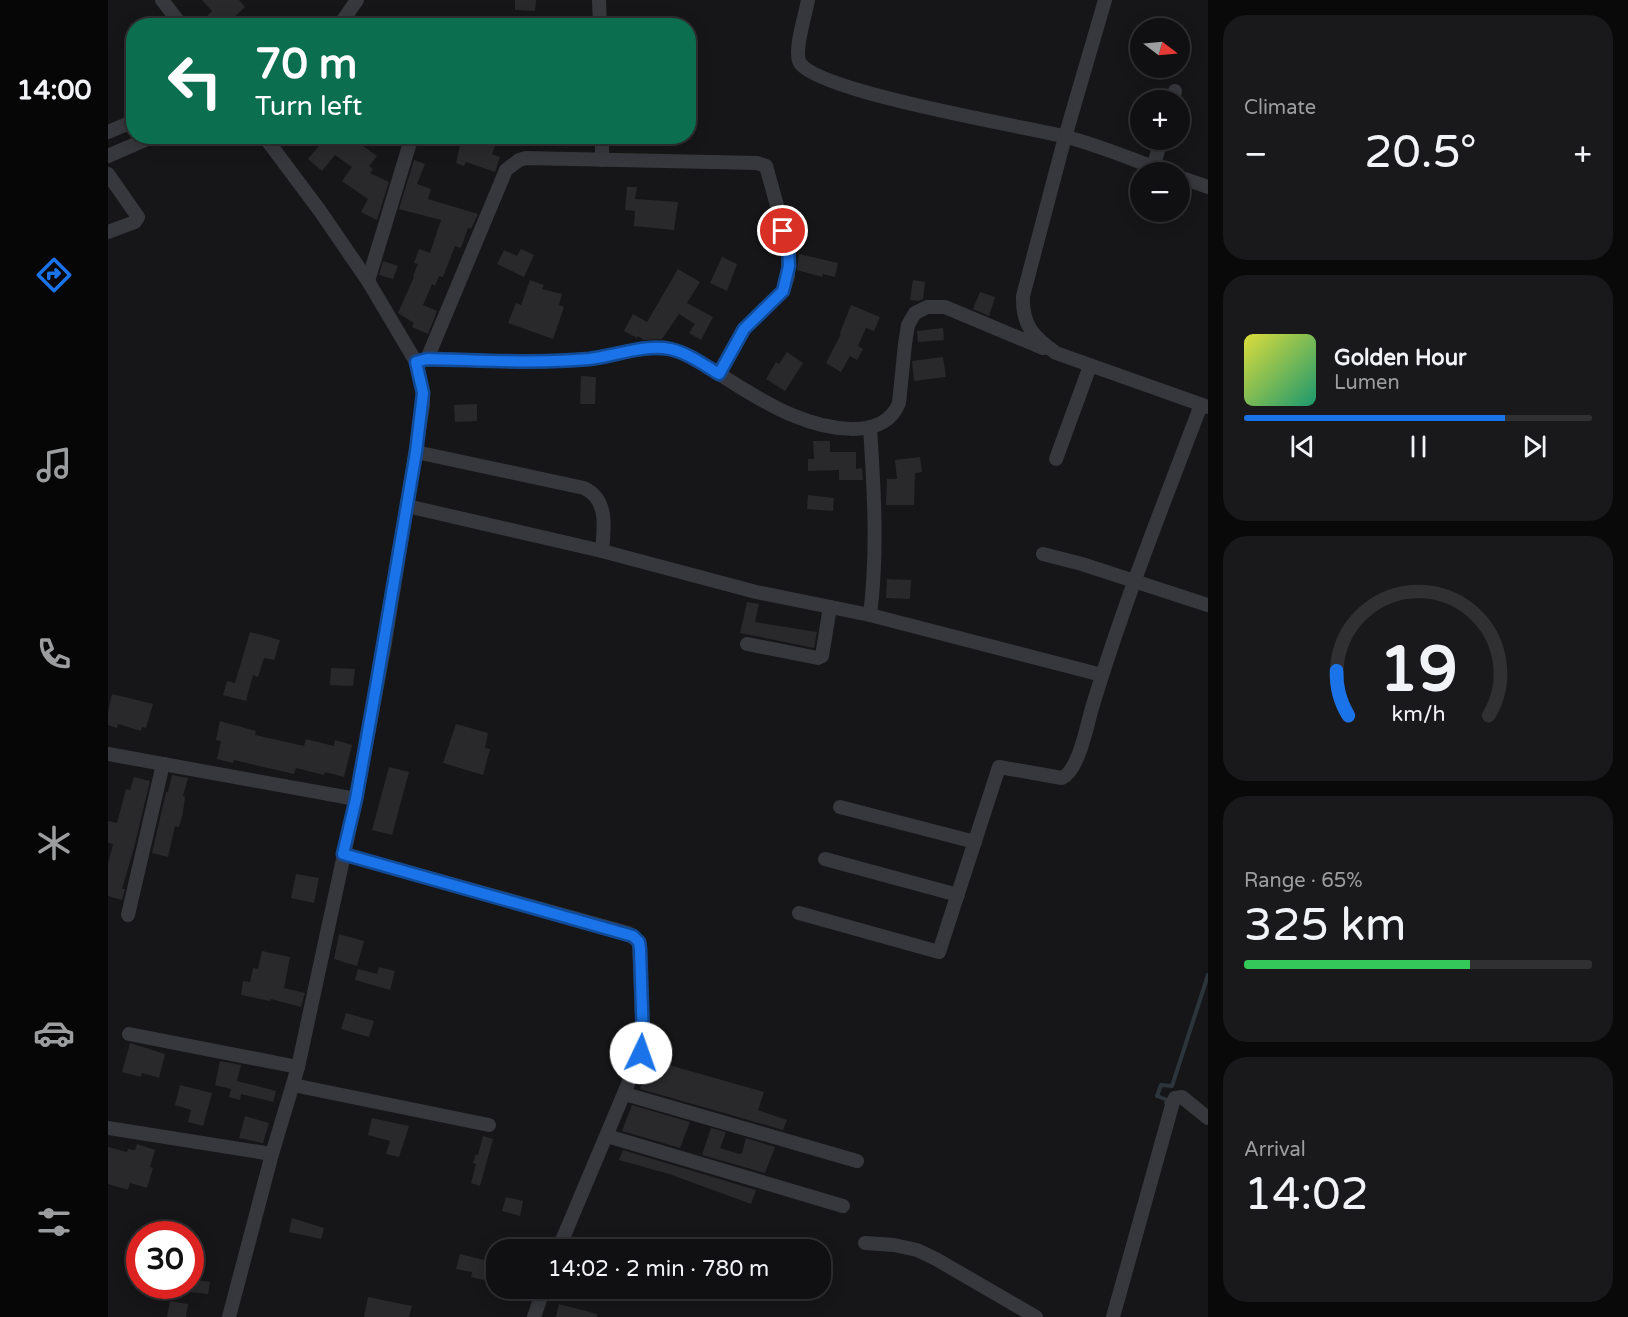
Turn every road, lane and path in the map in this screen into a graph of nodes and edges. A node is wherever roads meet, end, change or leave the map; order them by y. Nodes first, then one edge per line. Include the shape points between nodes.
1 (162, 0) edge
2 (357, 0) edge
3 (599, 0) edge
4 (808, 0) edge
5 (1105, 0) edge
6 (176, 18) edge
7 (345, 18) edge
8 (600, 18) edge
9 (126, 124) edge
10 (108, 132) edge
11 (1065, 137) junction
12 (136, 144) edge
13 (270, 144) edge
14 (410, 144) edge
15 (602, 144) edge
16 (108, 156) edge
17 (602, 160) junction
18 (1136, 162) edge
19 (108, 174) edge
20 (1190, 180) edge
21 (1208, 186) edge
22 (108, 232) edge
23 (368, 281) junction
24 (1056, 353) junction
25 (422, 360) junction
26 (1090, 366) junction
27 (719, 374) junction
28 (1205, 406) edge
29 (870, 427) junction
30 (416, 452) junction
31 (1056, 459) dead end
32 (407, 506) junction
33 (602, 551) junction
34 (1043, 554) dead end
35 (1135, 582) junction
36 (1208, 605) edge
37 (830, 607) junction
38 (870, 615) junction
39 (747, 644) dead end
40 (1102, 675) junction
41 (108, 754) edge
42 (163, 764) junction
43 (356, 799) junction
44 (840, 807) dead end
45 (975, 842) junction
46 (343, 854) junction
47 (825, 859) dead end
48 (958, 895) junction
49 (799, 913) dead end
50 (128, 915) dead end
51 (129, 1034) dead end
52 (298, 1067) junction
53 (293, 1085) junction
54 (625, 1094) junction
55 (1208, 1119) edge
56 (489, 1125) dead end
57 (108, 1128) edge
58 (607, 1136) junction
59 (272, 1154) junction
60 (857, 1161) dead end
61 (843, 1206) dead end
62 (563, 1239) edge
63 (865, 1243) dead end
64 (540, 1299) edge
65 (230, 1317) edge
66 (534, 1317) edge
67 (1036, 1317) edge
68 (1113, 1317) edge

1 - 6 street
2 - 7 street
3 - 8 street
4 - 11 street via 798,50 800,62 807,69 835,82 914,105
5 - 11 street
9 - 10 street
11 - 18 street
11 - 24 street via 1023,296 1025,320 1036,339
12 - 16 street
13 - 23 street
14 - 23 street
15 - 17 street
17 - 25 street via 526,158 506,170
17 - 27 street via 766,166 788,245 788,276 783,291 744,329
19 - 22 street via 138,217 135,222
20 - 21 street
23 - 25 street
24 - 26 street
24 - 29 street via 945,307 927,307 915,314 908,325 896,410 887,421
25 - 27 street via 587,359 656,347 689,356
25 - 30 street via 423,393
26 - 28 street
26 - 31 street
27 - 29 street via 791,415 842,428
28 - 35 street
29 - 38 street via 874,512
30 - 32 street
30 - 33 street via 593,492 603,510
32 - 33 street
32 - 43 street
33 - 37 street via 756,592
34 - 35 street
35 - 36 street
35 - 40 street
37 - 38 street
37 - 39 street via 822,656 818,658
38 - 40 street
40 - 45 street via 1077,757 1067,776 1047,777 999,767
41 - 42 street
42 - 43 street
42 - 50 street
43 - 46 street
44 - 45 street
45 - 48 street
46 - 52 street
46 - 54 street via 628,933 637,939 642,1046
47 - 48 street
48 - 49 street via 939,952
51 - 52 street
52 - 53 street
53 - 56 street
53 - 59 street
54 - 58 street
54 - 60 street
55 - 68 street via 1182,1096 1175,1098
57 - 59 street
58 - 61 street
58 - 62 street
59 - 65 street
63 - 67 street via 917,1250
64 - 66 street

